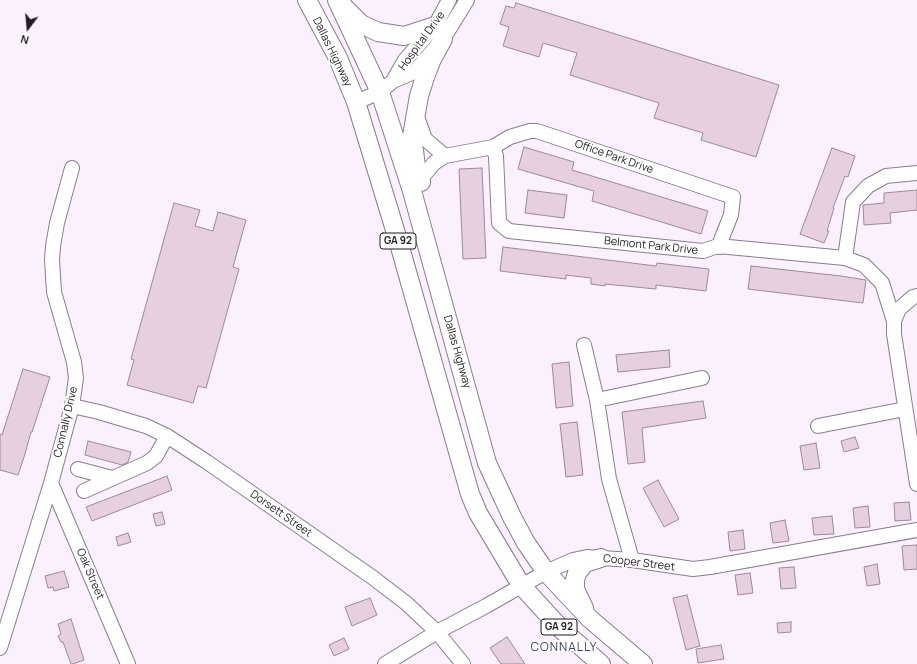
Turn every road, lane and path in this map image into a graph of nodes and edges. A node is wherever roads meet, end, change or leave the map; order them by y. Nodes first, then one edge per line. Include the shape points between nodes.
1 (307, 0) edge
2 (338, 0) edge
3 (449, 0) edge
4 (467, 0) edge
5 (439, 33) junction
6 (387, 87) junction
7 (356, 102) junction
8 (416, 114) junction
9 (493, 147) junction
10 (445, 156) junction
11 (72, 168) dead end
12 (917, 173) edge
13 (420, 180) junction
14 (720, 246) junction
15 (845, 258) junction
16 (917, 296) edge
17 (894, 321) junction
18 (584, 345) dead end
19 (455, 347) junction
20 (702, 378) dead end
21 (597, 400) junction
22 (72, 406) junction
23 (905, 409) junction
24 (818, 426) dead end
25 (166, 436) junction
26 (78, 469) dead end
27 (112, 478) junction
28 (51, 483) junction
29 (917, 484) edge
30 (84, 491) dead end
31 (917, 530) edge
32 (601, 558) junction
33 (632, 560) junction
34 (546, 572) junction
35 (521, 585) junction
36 (590, 619) junction
37 (437, 632) junction
38 (0, 648) edge
39 (128, 664) edge
40 (385, 664) edge
41 (463, 664) edge
42 (601, 664) edge
43 (643, 664) edge

1 - 7 main road, Dallas Highway / GA 92 via 338,58
2 - 5 main road via 361,24 378,32 404,36
2 - 6 main road, Dallas Highway / GA 92
3 - 5 street, Hospital Drive
4 - 5 street, Hospital Drive
5 - 6 street, Hospital Drive via 414,72
5 - 8 main road via 419,96
6 - 7 street, Hospital Drive
6 - 19 main road, Dallas Highway / GA 92
7 - 35 main road, Dallas Highway / GA 92 via 470,494 488,531
8 - 10 street via 425,139
8 - 13 main road via 412,136
9 - 10 street, Office Park Drive
9 - 14 street, Belmont Park Drive via 496,156 499,223 509,231 702,251
9 - 14 street, Office Park Drive via 510,136 536,131 733,197 731,215
10 - 13 street, Office Park Drive via 434,163
11 - 22 street, Connally Drive via 56,223 52,260 54,292 74,362 76,378
12 - 15 street via 886,176 868,186 853,202
13 - 19 main road via 450,285
14 - 15 street, Belmont Park Drive
15 - 17 street, Belmont Park Drive via 864,265 882,283
16 - 17 street via 899,309
17 - 23 street, Belmont Park Drive
18 - 21 street
19 - 34 main road, Dallas Highway / GA 92 via 487,463 512,517
20 - 21 street
21 - 33 street via 609,479
22 - 25 street, Dorsett Street via 127,419
22 - 28 street, Connally Drive
23 - 24 street
23 - 29 street, Belmont Park Drive
25 - 27 street via 156,456 147,463
25 - 37 street, Dorsett Street via 372,577 406,603
26 - 27 street
27 - 30 street
28 - 38 street, Connally Drive
28 - 39 street, Oak Street
31 - 33 street, Cooper Street via 693,569
32 - 33 street, Cooper Street
32 - 34 street, Cooper Street via 573,560
32 - 36 main road via 585,563 575,580 575,589
34 - 35 street, Cooper Street
34 - 36 main road, Dallas Highway / GA 92
35 - 37 street, Cooper Street
35 - 42 main road, Dallas Highway / GA 92 via 562,630
36 - 43 main road, Dallas Highway / GA 92
37 - 40 street, Cooper Street
37 - 41 street, Dorsett Street

